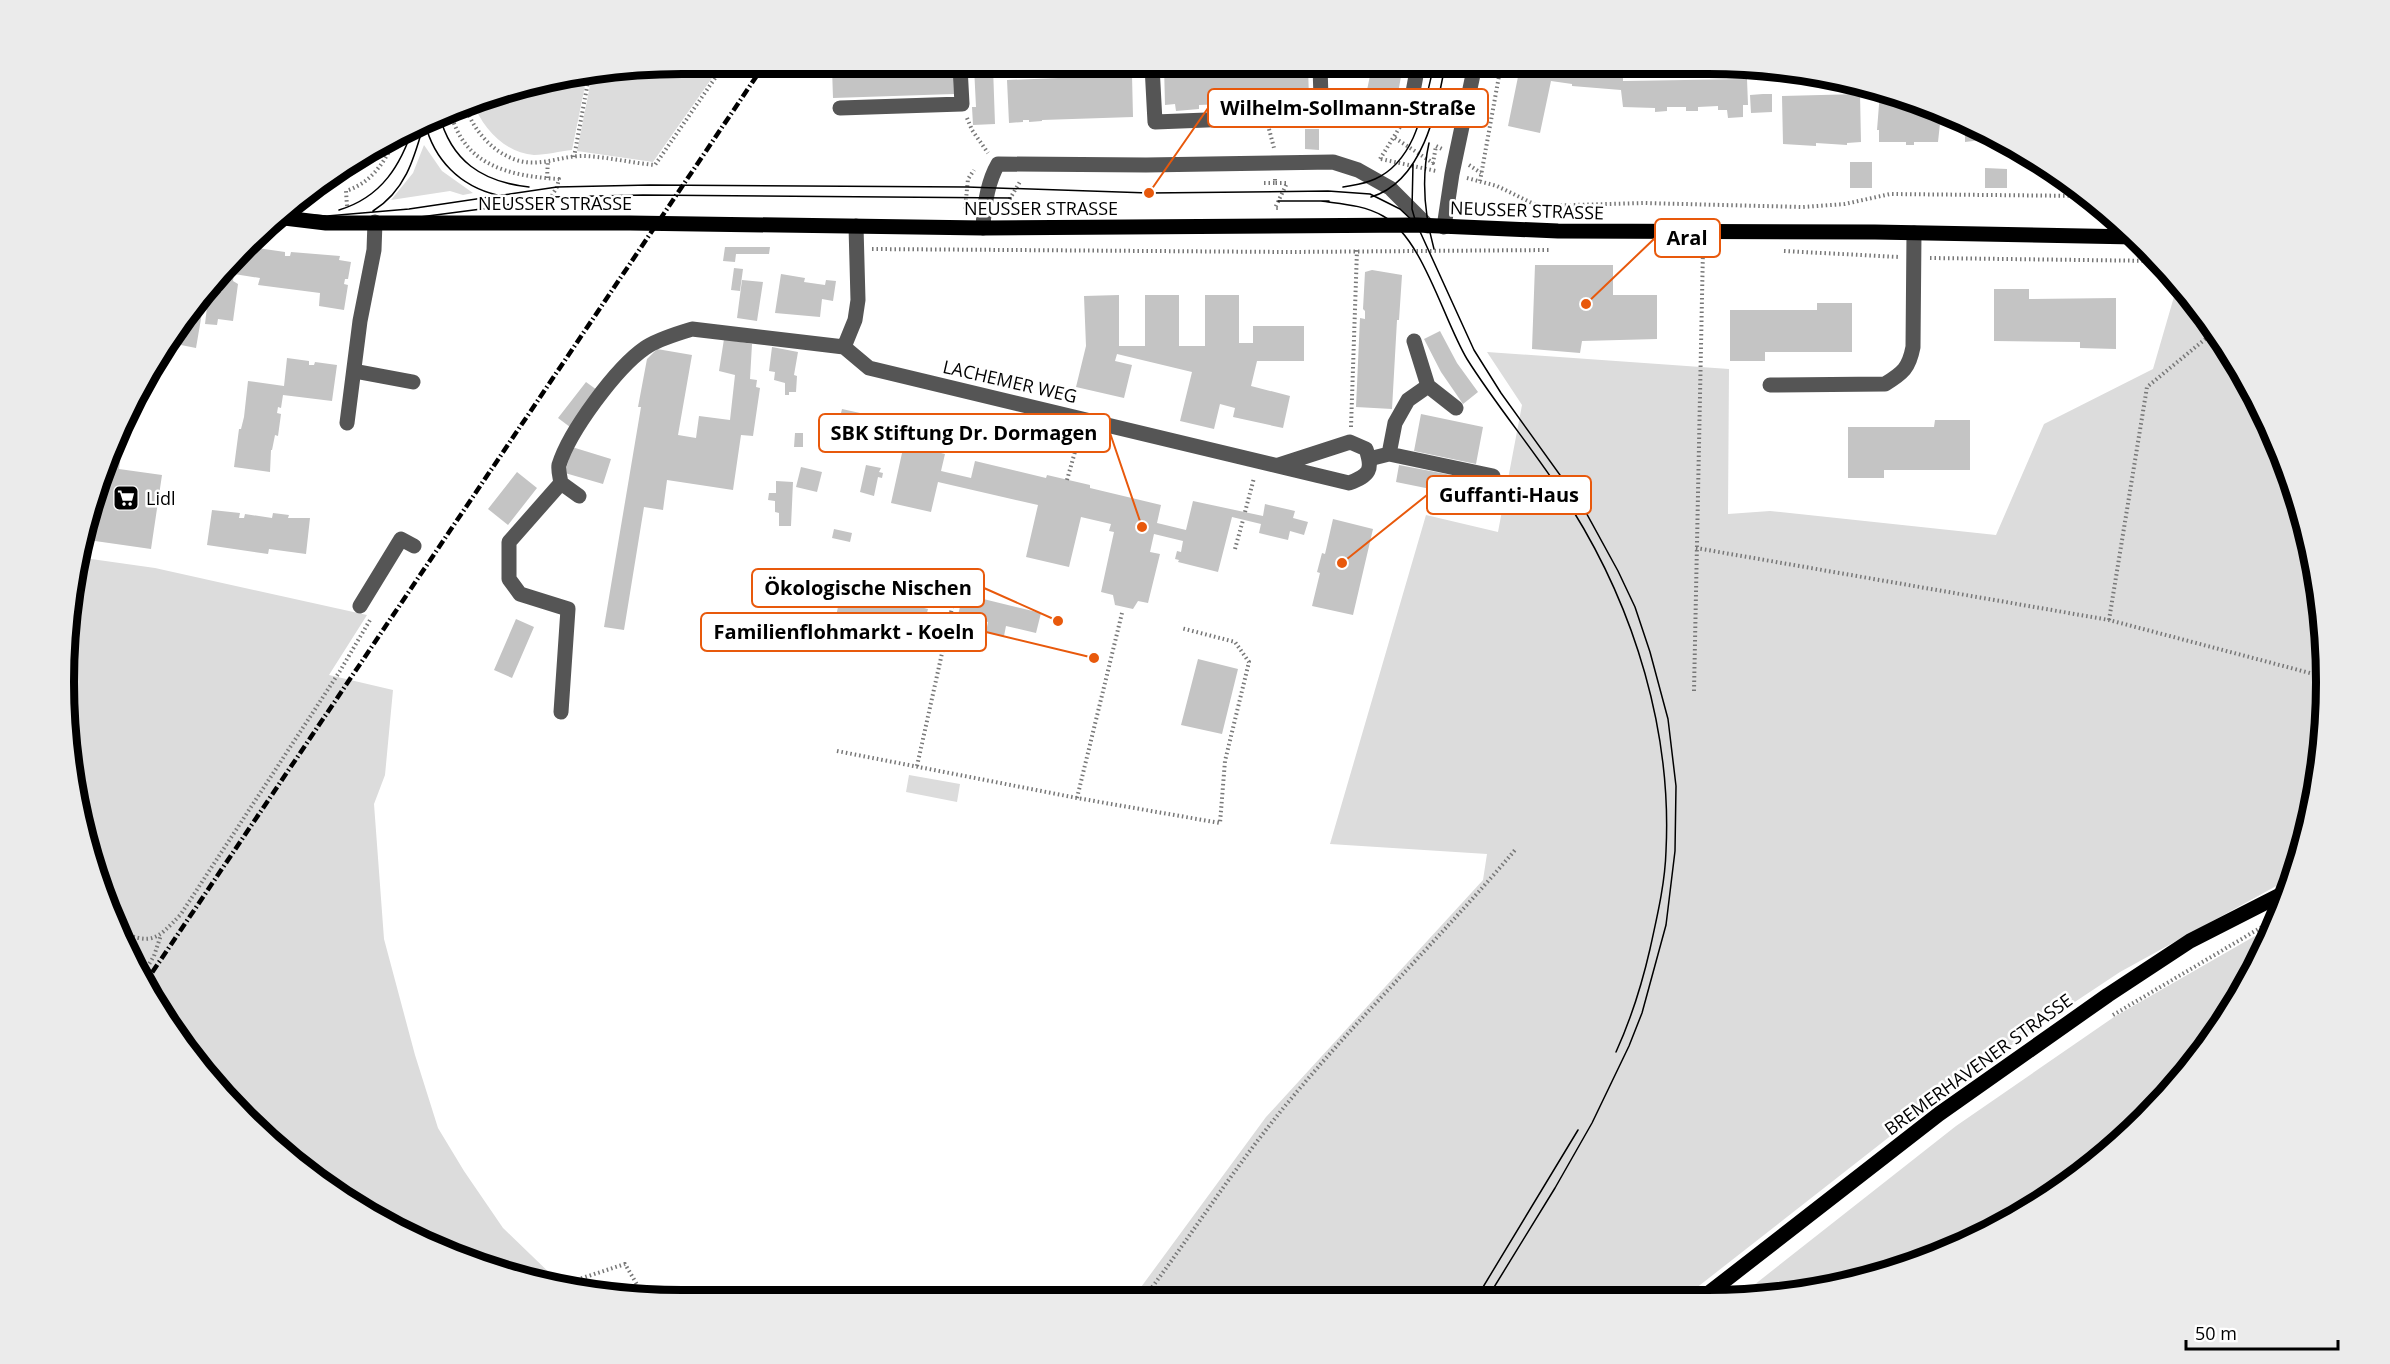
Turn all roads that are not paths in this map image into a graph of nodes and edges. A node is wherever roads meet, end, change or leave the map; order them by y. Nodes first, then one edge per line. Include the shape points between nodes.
1 (960, 73) edge
2 (1152, 73) edge
3 (1320, 73) edge
4 (1417, 73) edge
5 (1473, 73) edge
6 (840, 108) dead end
7 (1410, 108) road end
8 (1303, 113) dead end
9 (1258, 118) road end
10 (289, 219) edge
11 (375, 222) junction
12 (856, 226) junction
13 (1428, 226) junction
14 (1444, 226) junction
15 (983, 228) junction
16 (1914, 233) junction
17 (2122, 237) edge
18 (1414, 341) dead end
19 (844, 346) junction
20 (354, 370) junction
21 (413, 382) dead end
22 (1770, 385) dead end
23 (1428, 386) junction
24 (1456, 408) dead end
25 (347, 423) dead end
26 (1389, 454) junction
27 (1370, 459) junction
28 (1279, 465) junction
29 (1493, 476) dead end
30 (561, 483) junction
31 (579, 496) dead end
32 (414, 546) dead end
33 (360, 606) dead end
34 (561, 712) dead end
35 (2277, 897) edge
36 (1712, 1291) edge

1 - 6 street via 962,104
2 - 9 street via 1155,122
3 - 8 street via 1321,98 1312,110
4 - 7 street
5 - 14 street
10 - 11 main road, NEUSSER STRASSE
11 - 12 main road, NEUSSER STRASSE
11 - 20 street
12 - 15 main road, NEUSSER STRASSE
12 - 19 street via 858,300
13 - 14 main road, NEUSSER STRASSE
13 - 15 main road, NEUSSER STRASSE
13 - 15 street via 1390,188 1358,170 1333,162 1275,162 998,164 988,189
14 - 16 main road, NEUSSER STRASSE via 1619,232
16 - 17 main road, NEUSSER STRASSE
16 - 22 street via 1913,347 1910,362 1901,374 1885,384
18 - 23 street
19 - 28 street, LACHEMER WEG via 869,368
19 - 30 street via 692,330 645,348 586,412 558,466
20 - 21 street
20 - 25 street
23 - 24 street
23 - 26 street via 1408,400 1395,423
26 - 27 street
26 - 29 street
27 - 28 street via 1366,449 1350,442
27 - 28 street, LACHEMER WEG via 1370,470 1364,478 1349,483
30 - 31 street
30 - 34 street via 509,542 509,579 520,594 568,609
32 - 33 street via 401,539
35 - 36 main road, BREMERHAVENER STRASSE via 2190,941 2108,995 1939,1114

